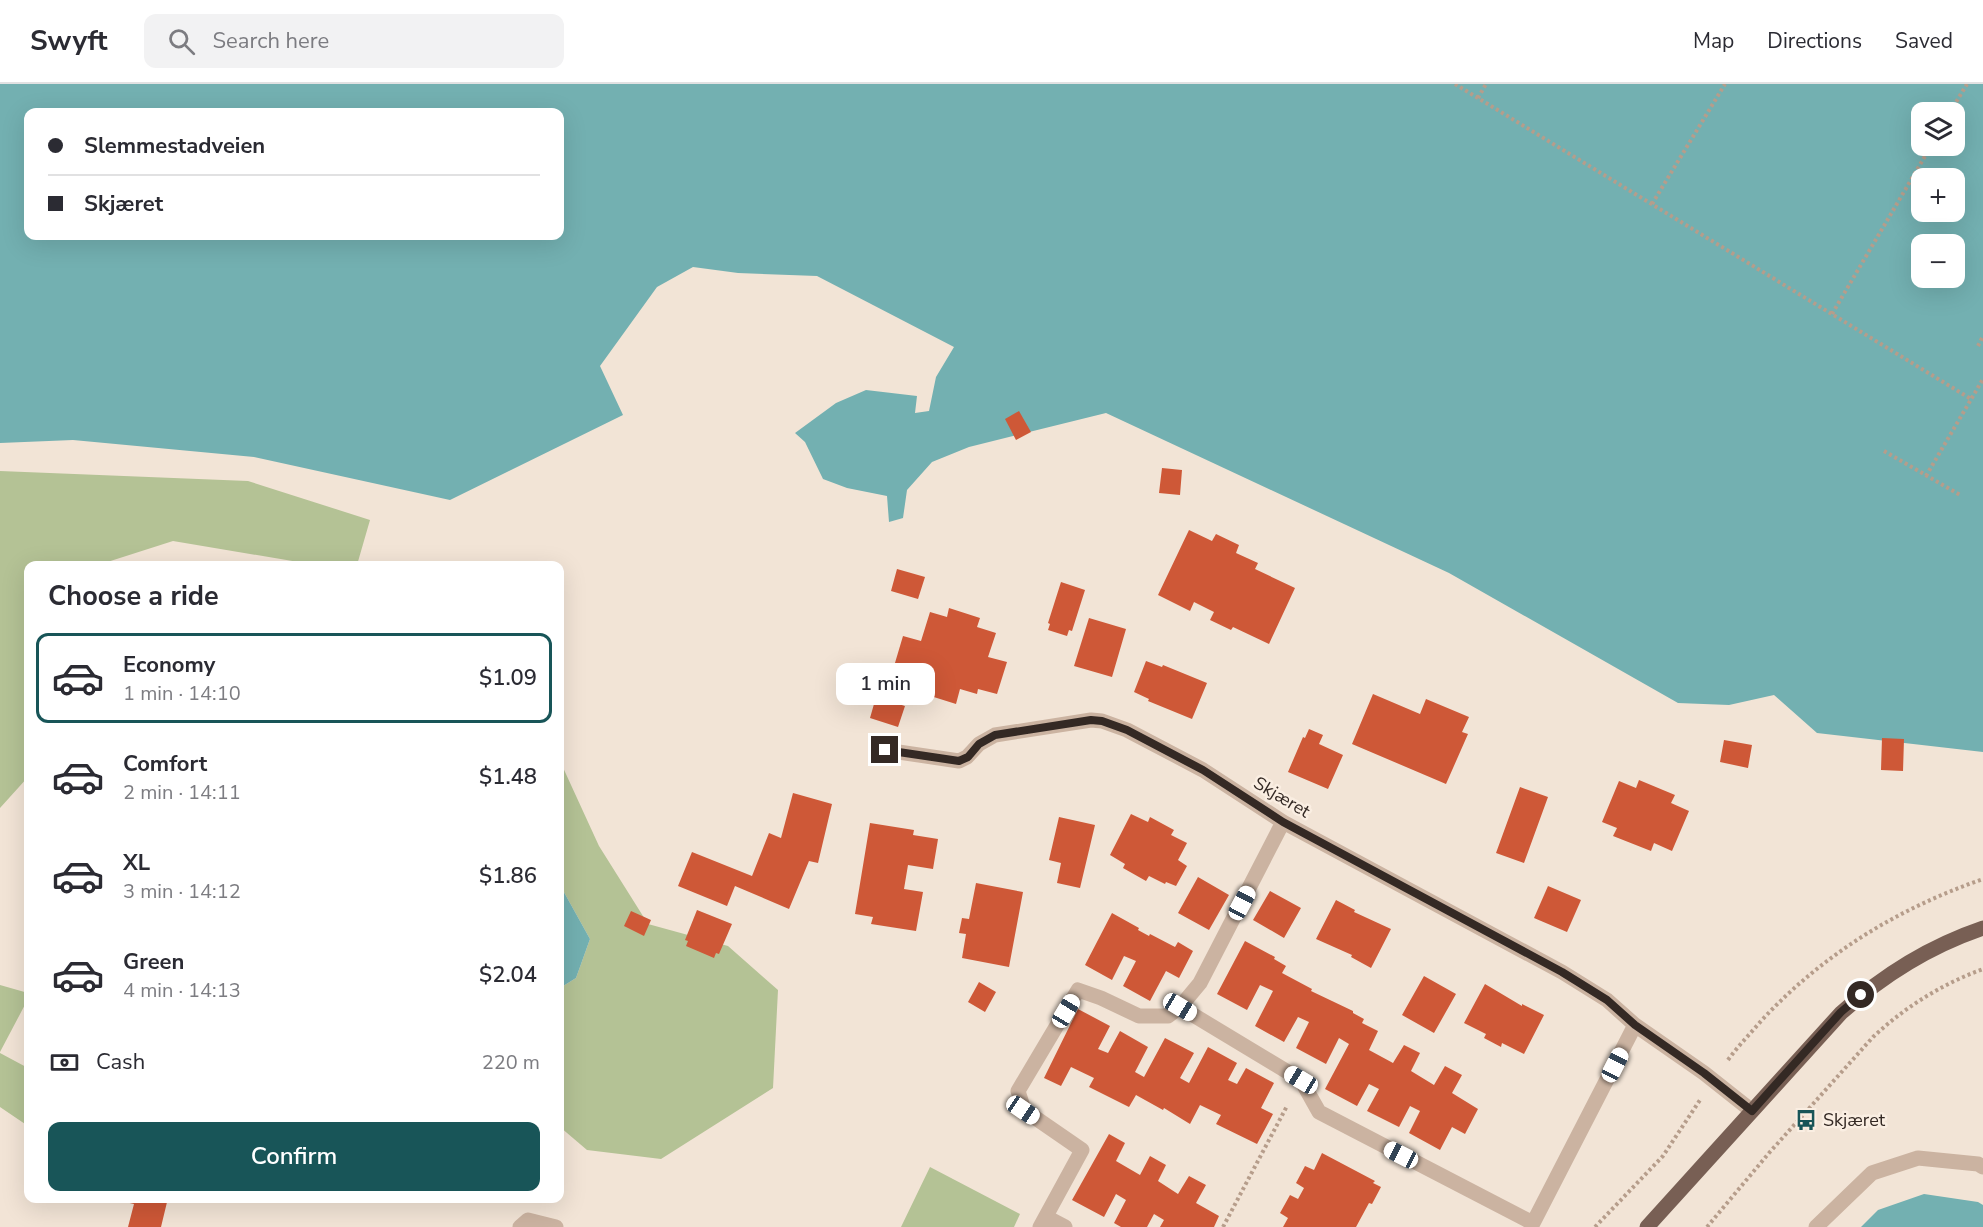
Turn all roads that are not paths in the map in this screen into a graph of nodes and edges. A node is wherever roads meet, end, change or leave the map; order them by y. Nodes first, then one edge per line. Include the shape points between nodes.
1 (885, 750) dead end
2 (1283, 822) junction
3 (1983, 928) edge
4 (1180, 1007) junction
5 (1635, 1025) junction
6 (1752, 1111) junction
7 (1983, 1167) edge
8 (1043, 1222) edge
9 (524, 1224) edge
10 (1532, 1225) edge
11 (556, 1227) edge
12 (1065, 1227) edge
13 (1647, 1227) edge
14 (1816, 1227) edge

1 - 2 street, Skjæret via 959,761 995,735 1102,721 1203,770
2 - 4 street via 1200,983
2 - 5 street, Skjæret via 1562,972 1607,1000
3 - 6 main road via 1924,953 1861,995
4 - 8 street via 1167,1016 1139,1016 1078,990 1018,1091 1023,1110 1082,1150
4 - 10 street via 1301,1080 1319,1112
5 - 6 street, Skjæret
5 - 10 street
6 - 13 main road
7 - 14 street via 1918,1158 1872,1173
8 - 12 street
9 - 11 street

